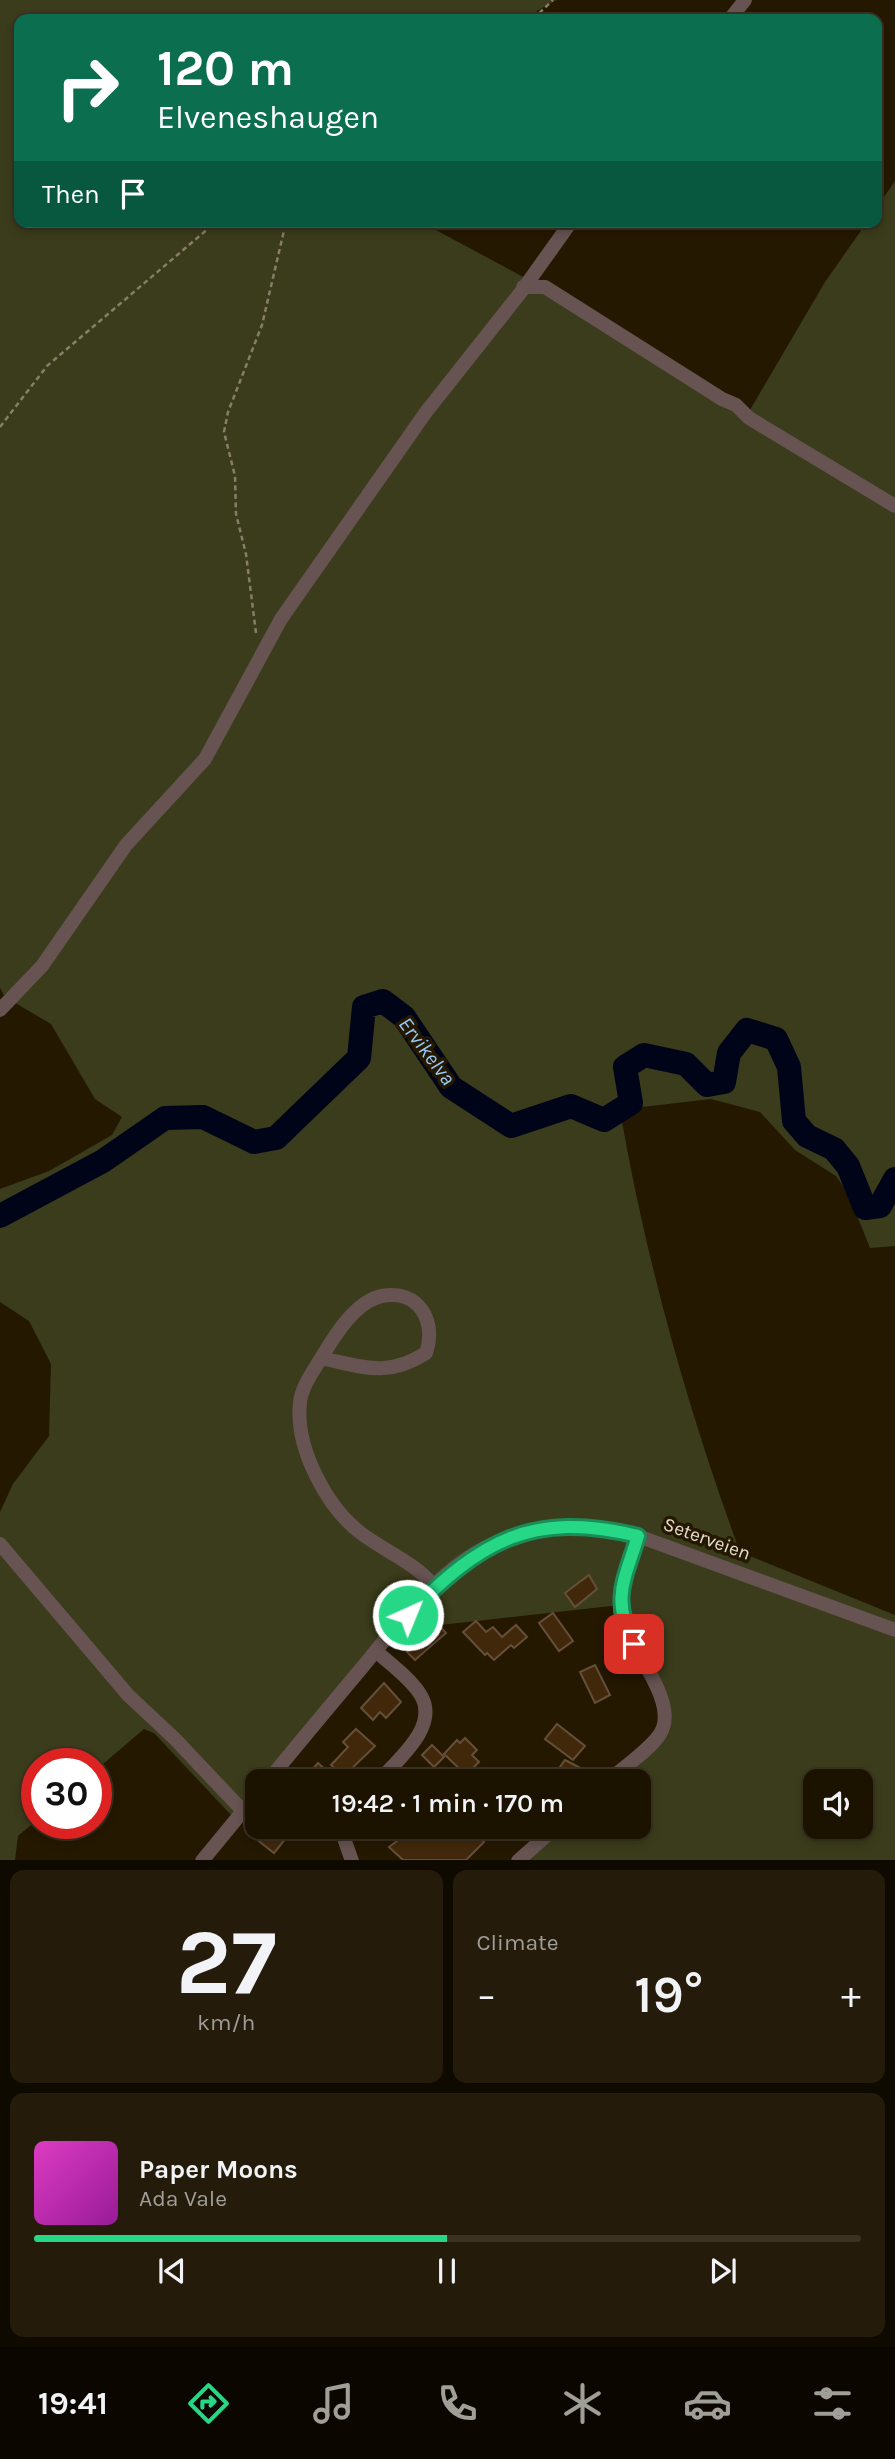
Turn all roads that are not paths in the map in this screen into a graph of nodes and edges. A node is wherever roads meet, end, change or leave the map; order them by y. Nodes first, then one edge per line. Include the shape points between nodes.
1 (745, 0) edge
2 (734, 14) edge
3 (567, 228) edge
4 (523, 287) junction
5 (895, 506) edge
6 (0, 1010) edge
7 (321, 1358) junction
8 (638, 1536) junction
9 (0, 1544) edge
10 (435, 1587) junction
11 (895, 1630) edge
12 (376, 1651) junction
13 (278, 1769) edge
14 (390, 1769) edge
15 (621, 1769) edge
16 (245, 1809) edge
17 (243, 1811) junction
18 (345, 1839) edge
19 (542, 1839) edge
20 (202, 1860) edge
21 (352, 1860) edge
22 (518, 1860) edge

1 - 2 street
3 - 4 street
4 - 5 street via 545,287
4 - 6 street via 426,412 260,654 205,759 126,845 42,966
7 - 7 street via 393,1370 426,1353 430,1321 419,1305 403,1297 382,1296 362,1306
7 - 10 street via 300,1401 305,1447 321,1483 340,1514 362,1534 420,1569
8 - 10 street, Seterveien via 600,1527 520,1535 488,1546
8 - 11 street, Seterveien
8 - 15 street via 620,1599 622,1620 660,1695 664,1721 660,1733
9 - 17 street via 128,1695
10 - 12 street, Seterveien
12 - 13 street, Seterveien
12 - 14 street via 421,1694 426,1717 420,1733
16 - 17 street
17 - 20 street
18 - 21 street
19 - 22 street

